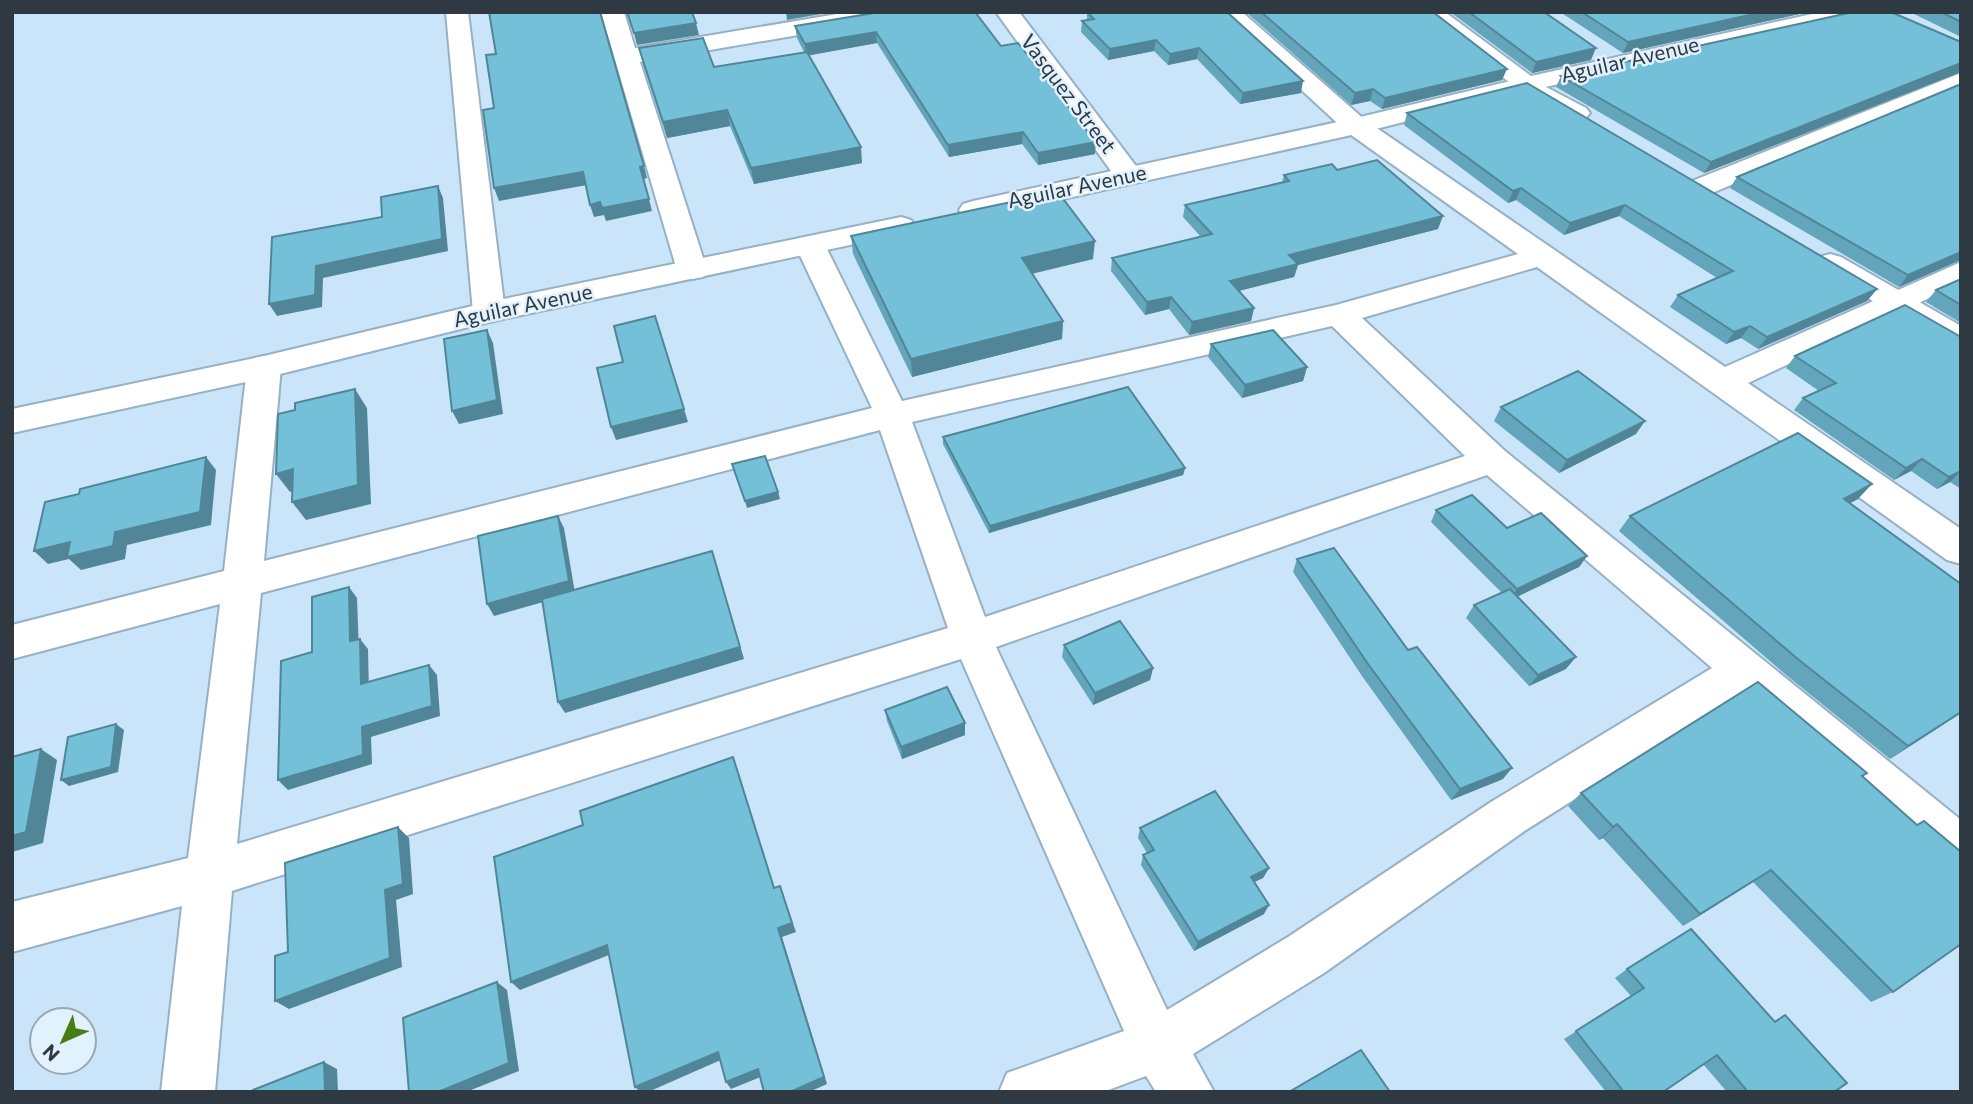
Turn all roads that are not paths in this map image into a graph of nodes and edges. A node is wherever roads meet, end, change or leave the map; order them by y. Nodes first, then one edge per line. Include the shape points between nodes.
1 (457, 12) edge
2 (612, 12) edge
3 (892, 12) edge
4 (1007, 12) edge
5 (1228, 12) edge
6 (1430, 12) edge
7 (1854, 12) edge
8 (844, 16) edge
9 (1594, 48) edge
10 (625, 57) junction
11 (1615, 62) junction
12 (1961, 80) edge
13 (1527, 83) junction
14 (1597, 125) edge
15 (1356, 126) junction
16 (1129, 176) junction
17 (1736, 207) edge
18 (810, 245) junction
19 (1805, 248) edge
20 (1540, 257) junction
21 (692, 270) junction
22 (1961, 271) edge
23 (1897, 303) junction
24 (489, 312) junction
25 (1339, 314) junction
26 (1961, 340) edge
27 (264, 366) junction
28 (1721, 382) junction
29 (892, 415) junction
30 (12, 421) edge
31 (1492, 460) junction
32 (1961, 549) edge
33 (244, 584) junction
34 (972, 638) junction
35 (12, 642) edge
36 (1744, 670) junction
37 (1961, 850) edge
38 (208, 876) junction
39 (12, 927) edge
40 (1157, 1046) junction
41 (188, 1092) edge
42 (1026, 1092) edge
43 (1187, 1092) edge

1 - 24 street
2 - 10 street
3 - 8 street
4 - 16 street, Vasquez Street
5 - 15 street
6 - 13 street
7 - 11 street, Aguilar Avenue
8 - 10 street
9 - 11 street
10 - 21 street
11 - 13 street, Aguilar Avenue
12 - 17 street via 1690,180
13 - 14 street
13 - 15 street, Aguilar Avenue
15 - 16 street, Aguilar Avenue
15 - 20 street
16 - 18 street, Aguilar Avenue
18 - 21 street, Aguilar Avenue
18 - 29 street
19 - 23 street
20 - 25 street
20 - 28 street
21 - 24 street, Aguilar Avenue
22 - 23 street
23 - 26 street
23 - 28 street
24 - 27 street, Aguilar Avenue
25 - 29 street
25 - 31 street
27 - 30 street, Aguilar Avenue
27 - 33 street
28 - 32 street
29 - 33 street
29 - 34 street
31 - 34 street
31 - 36 street
33 - 35 street
33 - 38 street
34 - 38 street
34 - 40 street
36 - 37 street
36 - 40 street via 1507,817 1306,955
38 - 39 street
38 - 41 street
40 - 42 street
40 - 43 street

